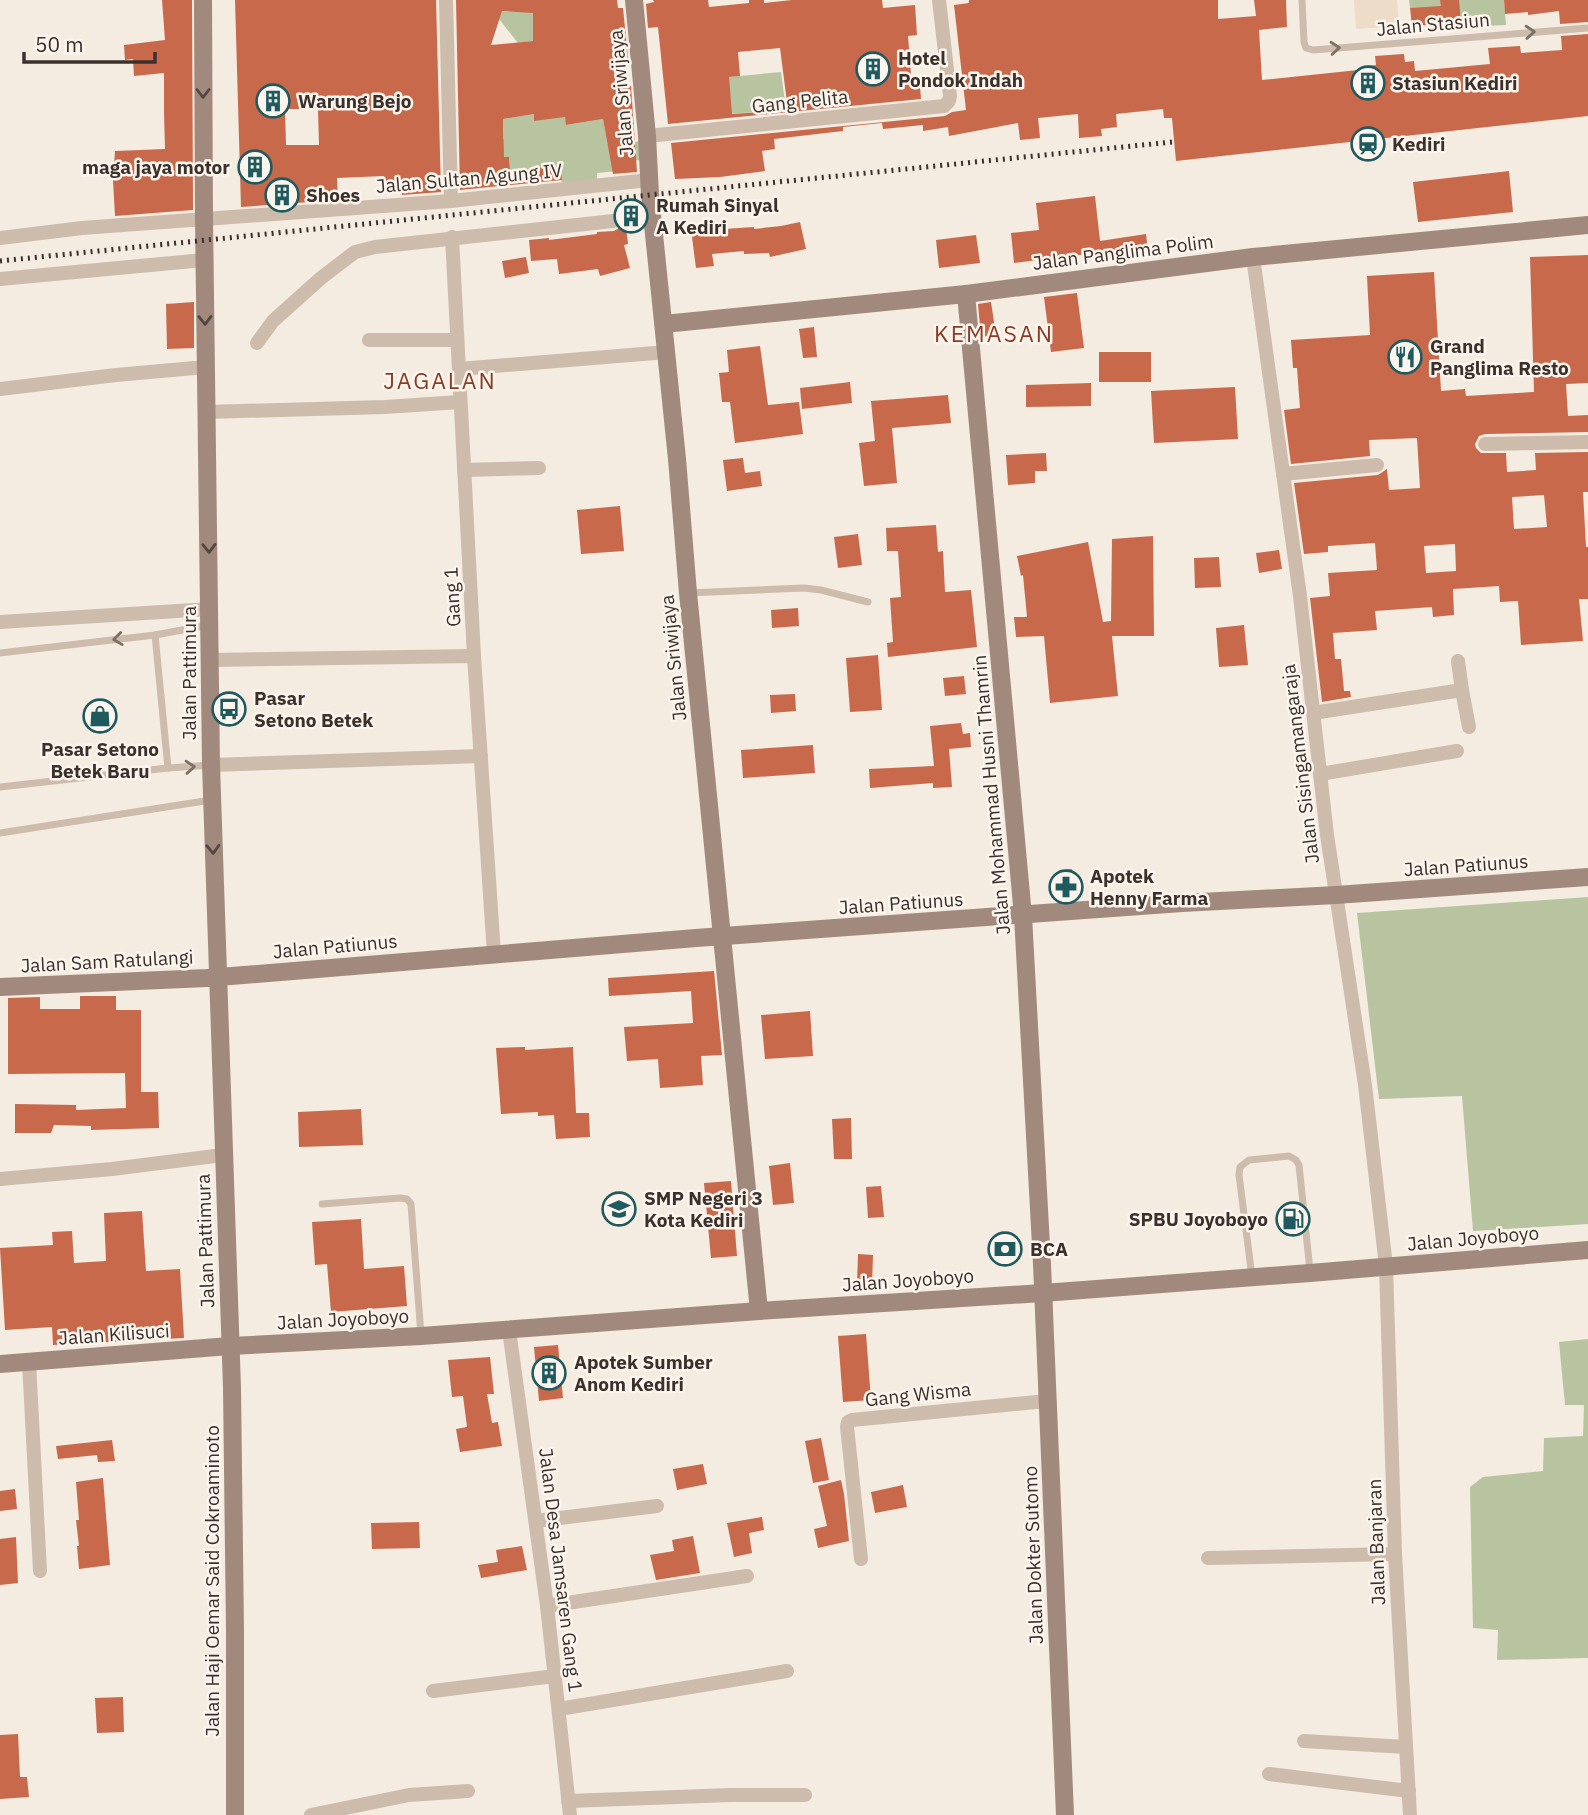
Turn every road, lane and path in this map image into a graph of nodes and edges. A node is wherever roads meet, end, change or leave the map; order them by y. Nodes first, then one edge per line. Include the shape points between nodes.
1 (203, 0) edge
2 (446, 0) edge
3 (634, 0) edge
4 (939, 0) edge
5 (1302, 0) edge
6 (1588, 28) edge
7 (647, 136) junction
8 (649, 180) junction
9 (451, 201) junction
10 (204, 218) junction
11 (612, 221) dead end
12 (1588, 225) edge
13 (453, 237) junction
14 (0, 238) edge
15 (1252, 257) junction
16 (204, 260) junction
17 (0, 279) edge
18 (966, 294) junction
19 (664, 324) junction
20 (369, 340) dead end
21 (457, 340) junction
22 (257, 342) dead end
23 (667, 352) junction
24 (206, 367) junction
25 (459, 369) junction
26 (0, 389) edge
27 (460, 402) junction
28 (206, 412) junction
29 (1588, 442) edge
30 (1485, 444) dead end
31 (1377, 465) dead end
32 (539, 468) dead end
33 (464, 470) junction
34 (1283, 474) junction
35 (688, 593) junction
36 (868, 602) dead end
37 (210, 617) junction
38 (0, 622) edge
39 (155, 635) junction
40 (0, 653) edge
41 (474, 656) junction
42 (210, 660) junction
43 (1458, 661) dead end
44 (1462, 690) junction
45 (1313, 713) junction
46 (1469, 727) dead end
47 (1457, 751) dead end
48 (481, 756) junction
49 (211, 765) junction
50 (168, 768) junction
51 (1320, 774) junction
52 (0, 787) edge
53 (212, 800) junction
54 (0, 834) edge
55 (1588, 877) edge
56 (1336, 895) junction
57 (1023, 916) junction
58 (722, 936) junction
59 (494, 954) junction
60 (217, 977) junction
61 (0, 987) edge
62 (223, 1155) junction
63 (0, 1179) edge
64 (321, 1204) dead end
65 (1588, 1250) edge
66 (1386, 1266) junction
67 (1310, 1273) junction
68 (1252, 1277) junction
69 (1044, 1293) junction
70 (759, 1311) junction
71 (509, 1330) junction
72 (421, 1336) junction
73 (230, 1346) junction
74 (29, 1362) junction
75 (0, 1364) edge
76 (1047, 1401) junction
77 (657, 1506) dead end
78 (536, 1521) junction
79 (1395, 1554) junction
80 (1208, 1558) dead end
81 (861, 1559) dead end
82 (40, 1571) dead end
83 (747, 1576) dead end
84 (547, 1606) junction
85 (787, 1671) dead end
86 (555, 1676) junction
87 (433, 1691) dead end
88 (559, 1709) junction
89 (1304, 1741) dead end
90 (1406, 1747) junction
91 (1269, 1774) dead end
92 (468, 1791) dead end
93 (1409, 1791) junction
94 (806, 1795) dead end
95 (569, 1808) edge
96 (235, 1815) edge
97 (311, 1815) edge
98 (1065, 1815) edge
99 (1410, 1815) edge

1 -> 10 street, Jalan Pattimura
2 - 9 street
3 - 7 street, Jalan Sriwijaya
4 - 7 street, Gang Pelita via 950,96 944,106
5 -> 6 lane, Jalan Stasiun via 1306,48 1313,50
7 - 8 street, Jalan Sriwijaya
8 - 9 street, Jalan Sultan Agung IV
8 - 19 street, Jalan Sriwijaya
9 - 10 street, Jalan Sultan Agung IV
10 - 14 street, Jalan Sultan Agung IV
10 - 16 street, Jalan Pattimura
11 - 13 street
12 - 15 street, Jalan Panglima Polim
13 - 21 street, Gang 1
13 - 22 street via 355,252 280,314
15 - 18 street, Jalan Panglima Polim
15 - 34 street, Jalan Sisingamangaraja
16 - 17 street
16 -> 24 street, Jalan Pattimura
18 - 19 street, Jalan Panglima Polim
18 - 57 street, Jalan Mohammad Husni Thamrin
19 - 23 street, Jalan Sriwijaya
20 - 21 street
21 - 25 street, Gang 1
23 - 25 street
23 - 35 street, Jalan Sriwijaya
24 - 26 street
24 - 28 street, Jalan Pattimura
25 - 27 street, Gang 1
27 - 28 street
27 - 33 street, Gang 1
28 -> 37 street, Jalan Pattimura
29 - 30 street
31 - 34 street
32 - 33 street
33 - 41 street, Gang 1
34 - 45 street, Jalan Sisingamangaraja
35 - 36 lane via 804,588
35 - 58 street, Jalan Sriwijaya
37 - 38 street
37 - 39 lane
37 - 42 street, Jalan Pattimura
39 -> 40 lane
39 - 50 lane
41 - 42 street
41 - 48 street, Gang 1
42 - 49 street, Jalan Pattimura
43 - 44 street
44 - 45 street
44 - 46 street
45 - 51 street, Jalan Sisingamangaraja
47 - 51 street
48 - 49 street
48 - 59 street, Gang 1
50 -> 49 lane
49 - 53 street, Jalan Pattimura
50 - 52 lane
51 - 56 street, Jalan Sisingamangaraja
53 - 54 lane
53 -> 60 street, Jalan Pattimura
55 - 56 street, Jalan Patiunus
56 - 57 street, Jalan Patiunus
56 - 66 street, Jalan Sisingamangaraja
57 - 58 street, Jalan Patiunus
57 - 69 street, Jalan Mohammad Husni Thamrin
58 - 59 street, Jalan Patiunus
58 - 70 street, Jalan Sriwijaya
59 - 60 street, Jalan Patiunus
60 - 61 street, Jalan Sam Ratulangi
60 - 62 street, Jalan Pattimura
62 - 63 street
62 - 73 street, Jalan Pattimura
64 - 72 lane via 400,1198 411,1204
65 - 66 street, Jalan Joyoboyo
66 - 67 street, Jalan Joyoboyo
66 - 79 street, Jalan Banjaran
67 - 68 street, Jalan Joyoboyo
67 - 68 lane via 1299,1166 1289,1156 1249,1160 1240,1167
68 - 69 street, Jalan Joyoboyo
69 - 70 street, Jalan Joyoboyo
69 - 76 street, Jalan Dokter Sutomo
70 - 71 street, Jalan Joyoboyo
71 - 72 street, Jalan Joyoboyo
71 - 78 street, Jalan Desa Jamsaren Gang 1
72 - 73 street, Jalan Joyoboyo
73 - 74 street, Jalan Kilisuci
73 - 96 street, Jalan Haji Oemar Said Cokroaminoto
74 - 75 street, Jalan Kilisuci
74 - 82 street
76 - 81 street, Gang Wisma via 848,1422
76 - 98 street, Jalan Dokter Sutomo
77 - 78 street
78 - 84 street, Jalan Desa Jamsaren Gang 1
79 - 80 street
79 - 90 street, Jalan Banjaran
83 - 84 street
84 - 86 street, Jalan Desa Jamsaren Gang 1
85 - 88 street
86 - 87 street
86 - 88 street, Jalan Desa Jamsaren Gang 1
88 - 95 street, Jalan Desa Jamsaren Gang 1
89 - 90 street
90 - 93 street, Jalan Banjaran
91 - 93 street
92 - 97 street via 409,1795
93 - 99 street, Jalan Banjaran
94 - 95 street

